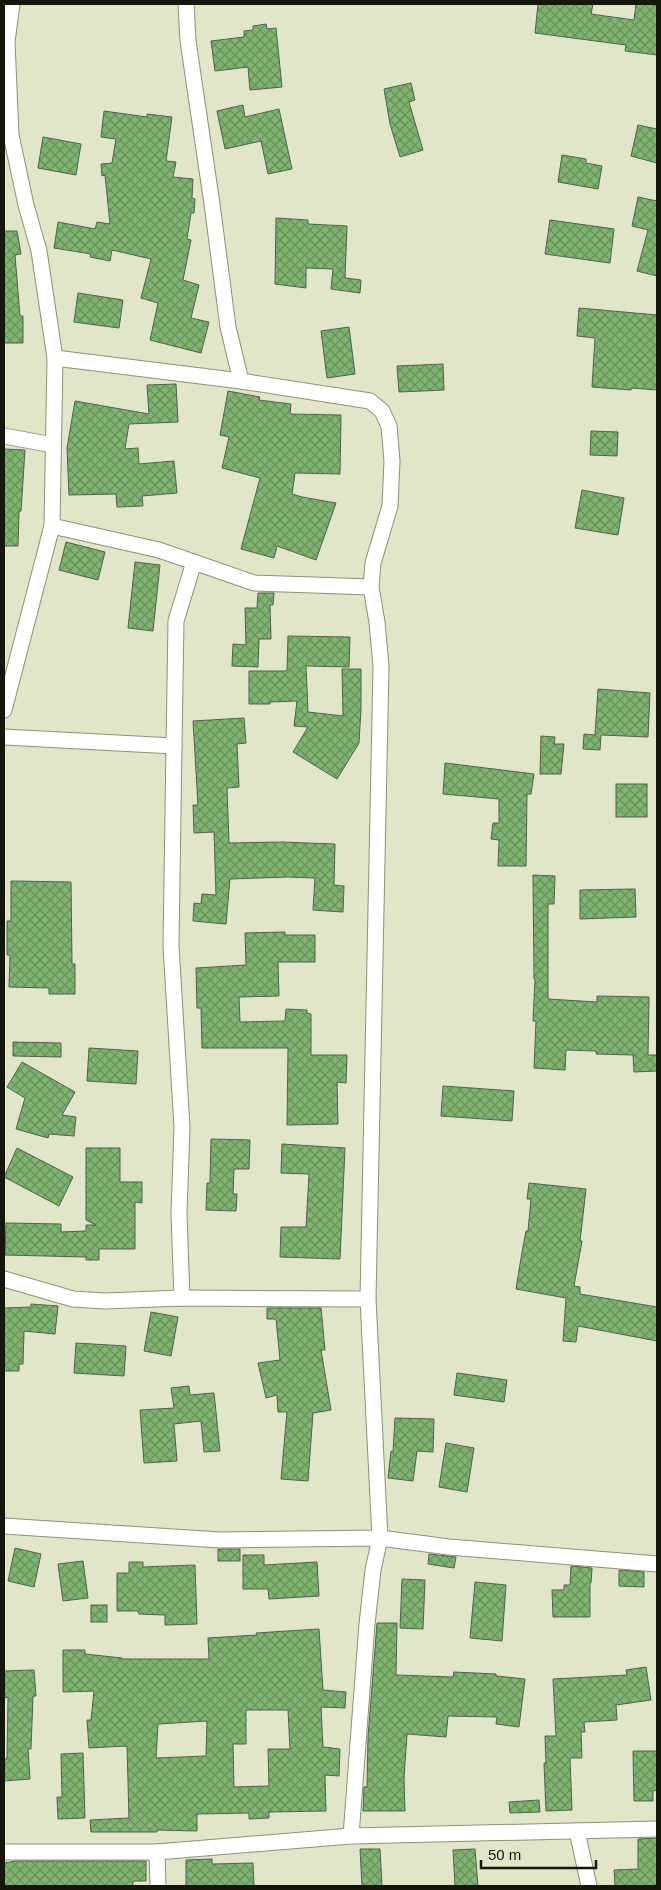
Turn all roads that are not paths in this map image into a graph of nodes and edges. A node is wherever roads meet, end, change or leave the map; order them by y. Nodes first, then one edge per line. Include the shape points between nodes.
1 (12, 4) edge
2 (186, 4) edge
3 (54, 358) junction
4 (241, 381) junction
5 (4, 436) edge
6 (53, 446) junction
7 (52, 526) junction
8 (194, 562) junction
9 (371, 587) junction
10 (4, 710) edge
11 (4, 737) edge
12 (174, 746) junction
13 (4, 1279) edge
14 (182, 1298) junction
15 (368, 1299) junction
16 (4, 1526) edge
17 (380, 1538) junction
18 (657, 1564) edge
19 (657, 1829) edge
20 (577, 1831) junction
21 (351, 1836) junction
22 (4, 1852) edge
23 (156, 1852) junction
24 (158, 1886) edge
25 (589, 1886) edge

1 - 3 street via 6,42 11,135 39,251
2 - 4 street via 188,41 228,327
3 - 4 street
3 - 6 street
4 - 9 street via 370,401 382,411 389,426 392,461 390,506 373,564
5 - 6 street
6 - 7 street
7 - 8 street via 159,550
7 - 10 street
8 - 9 street via 254,583
8 - 12 street via 176,621
9 - 15 street via 381,666
11 - 12 street
12 - 14 street via 171,946 182,1128 178,1214
13 - 14 street via 73,1299
14 - 15 street
15 - 17 street
16 - 17 street via 220,1540
17 - 18 street via 449,1547
17 - 21 street via 367,1624
19 - 20 street
20 - 21 street
20 - 25 street
21 - 23 street
22 - 23 street
23 - 24 street

